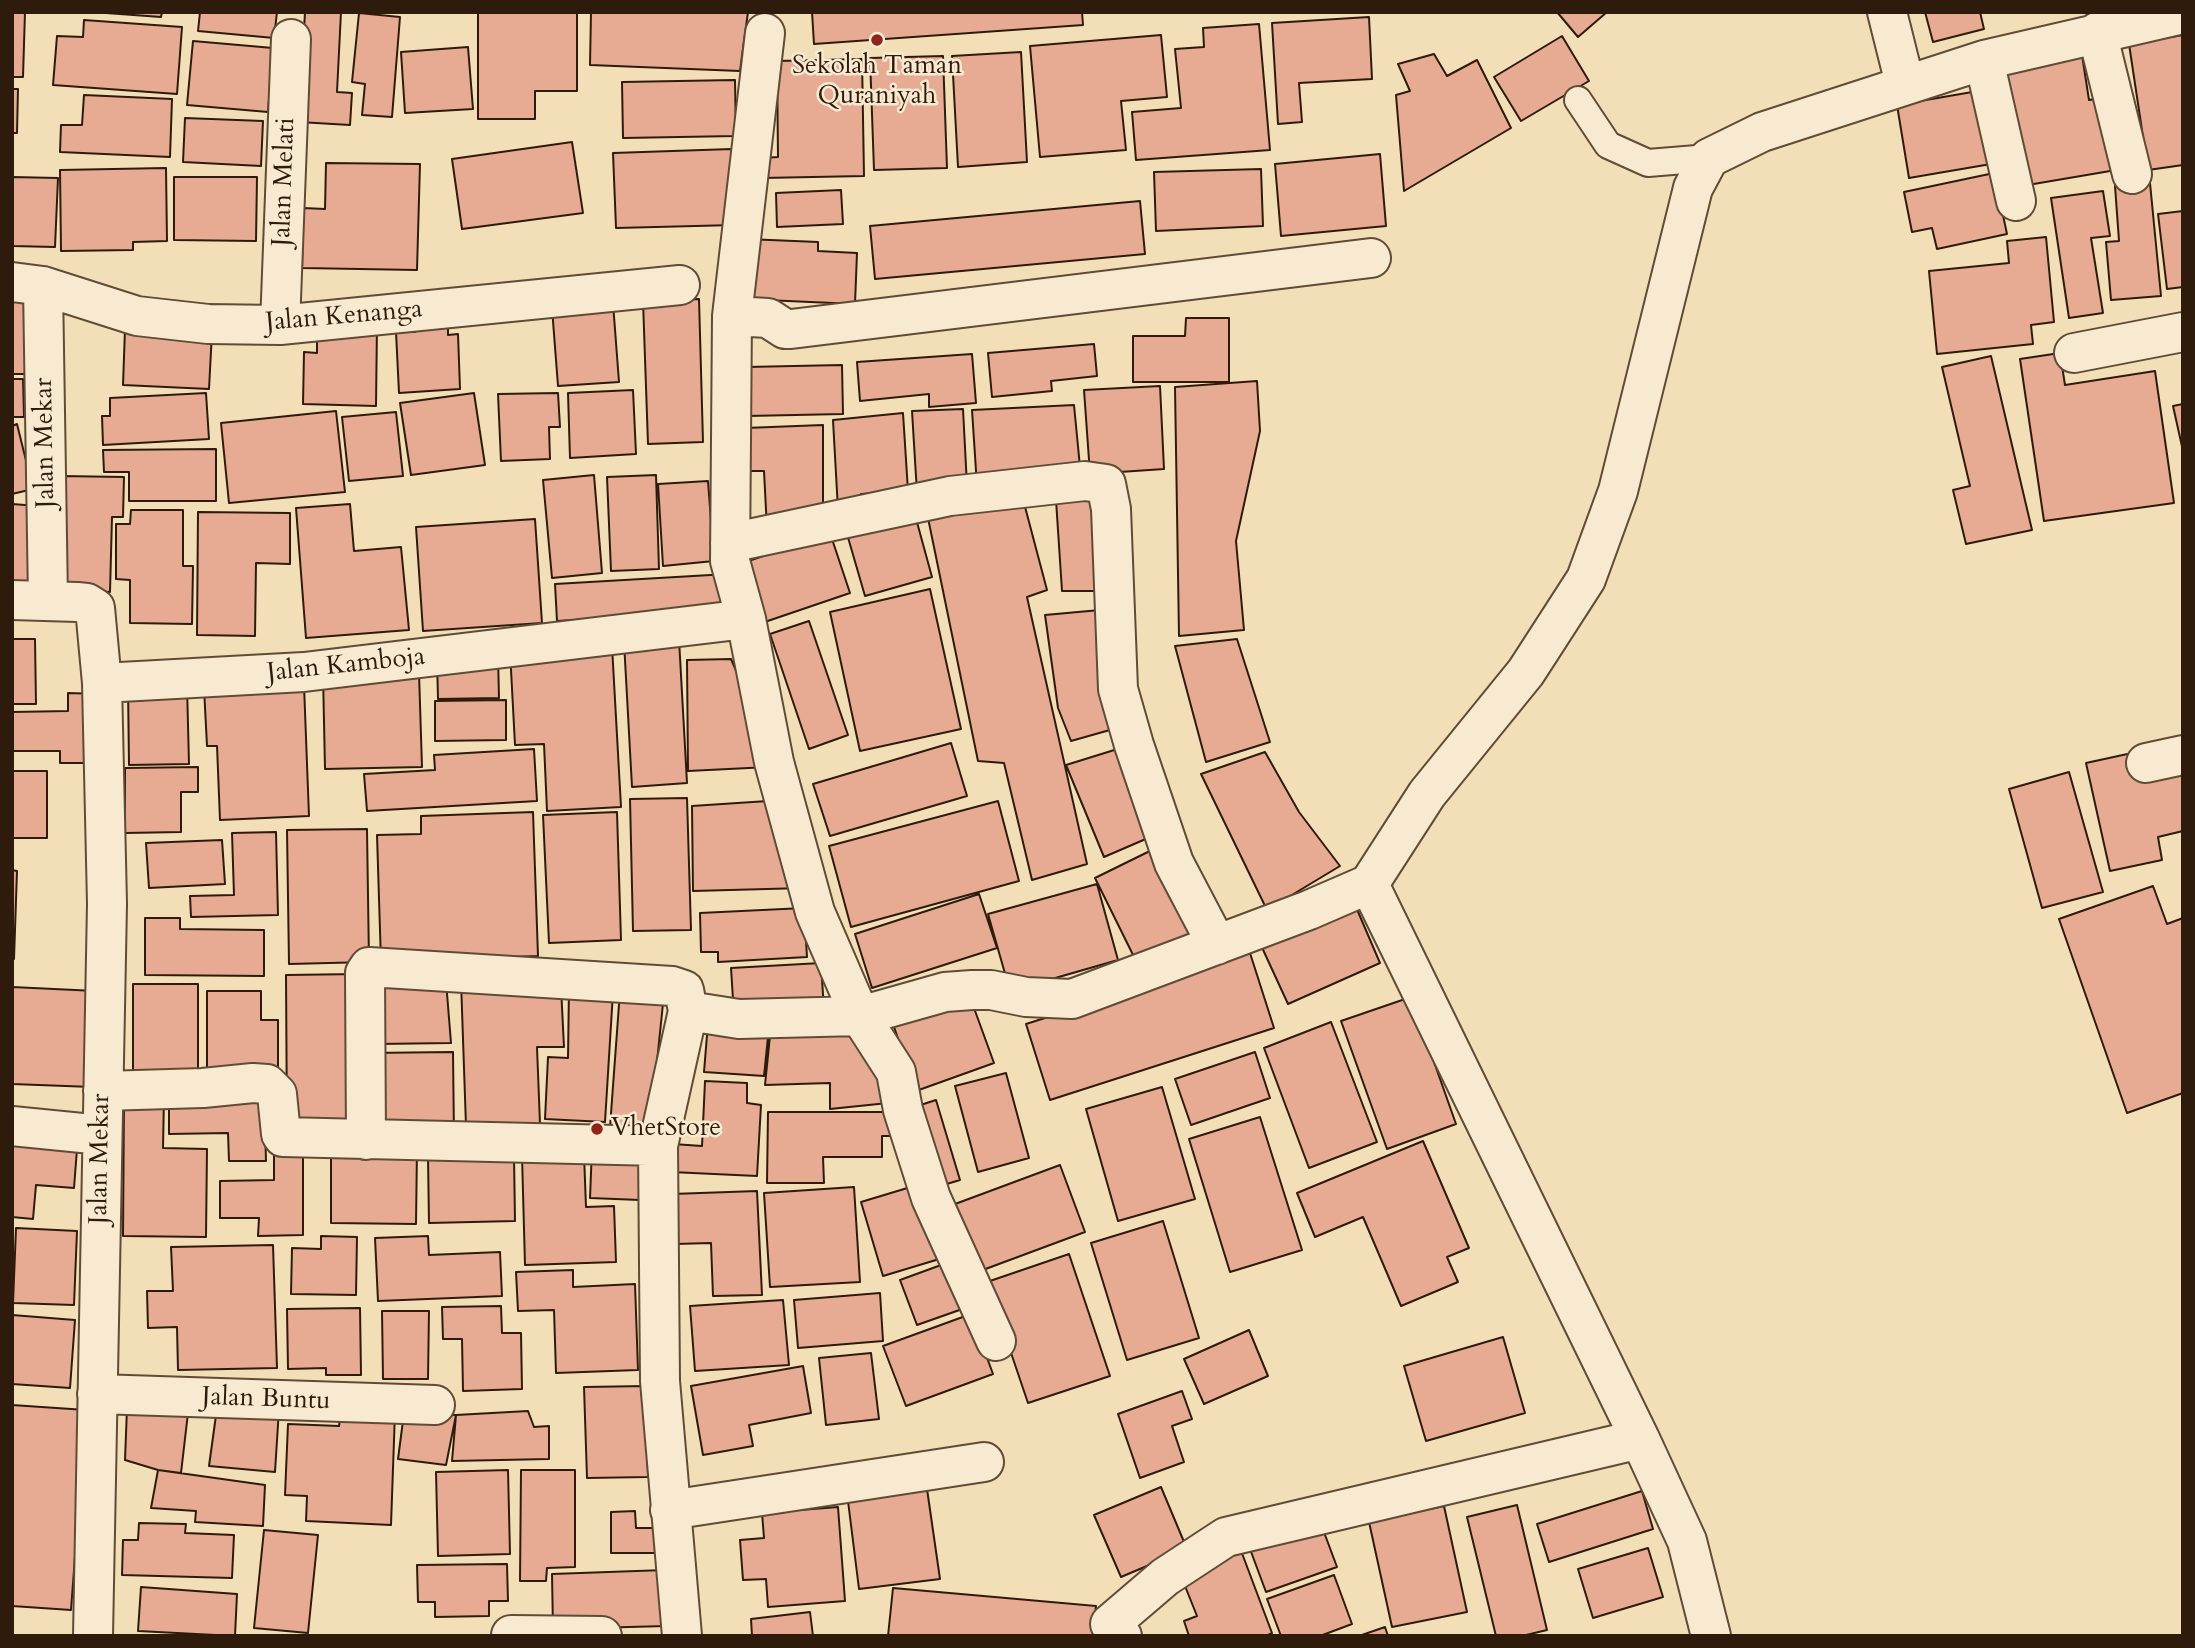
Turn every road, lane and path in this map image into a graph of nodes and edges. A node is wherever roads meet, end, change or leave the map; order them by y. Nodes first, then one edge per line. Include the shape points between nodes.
1 (1886, 12) edge
2 (2183, 14) edge
3 (2097, 32) junction
4 (765, 33) dead end
5 (291, 39) dead end
6 (1984, 60) junction
7 (1906, 84) junction
8 (1578, 100) dead end
9 (1709, 158) junction
10 (2132, 174) dead end
11 (2016, 201) dead end
12 (1371, 258) dead end
13 (28, 284) edge
14 (680, 285) dead end
15 (732, 316) junction
16 (280, 325) junction
17 (2183, 332) edge
18 (2074, 353) dead end
19 (730, 543) junction
20 (30, 600) edge
21 (747, 619) junction
22 (102, 683) junction
23 (2183, 755) edge
24 (2146, 764) dead end
25 (1369, 884) junction
26 (1217, 944) junction
27 (688, 1011) junction
28 (860, 1016) junction
29 (103, 1091) junction
30 (12, 1126) edge
31 (102, 1135) junction
32 (366, 1140) junction
33 (658, 1146) junction
34 (996, 1341) dead end
35 (97, 1394) junction
36 (435, 1405) dead end
37 (1640, 1439) junction
38 (984, 1462) dead end
39 (670, 1510) junction
40 (511, 1635) edge
41 (93, 1636) edge
42 (602, 1636) edge
43 (682, 1636) edge
44 (1122, 1636) edge
45 (1711, 1636) edge

1 - 7 street
2 - 3 street
3 - 6 street
3 - 10 street
4 - 15 street
5 - 16 street, Jalan Melati
6 - 7 street
6 - 11 street
7 - 9 street via 1762,132
8 - 9 lane via 1608,145 1648,163
9 - 25 street via 1693,188 1618,491 1586,579 1526,672 1427,793
12 - 15 street via 790,329 768,318
13 - 16 street, Jalan Kenanga via 137,316 208,324
13 - 20 street, Jalan Mekar
14 - 16 street, Jalan Kenanga
15 - 19 street
17 - 18 street
19 - 21 street via 730,561
19 - 26 street via 950,496 1085,481 1105,484 1111,509 1118,689 1174,863
20 - 22 street via 87,603 95,608
21 - 22 street, Jalan Kamboja via 304,673
21 - 28 street via 774,762 815,912
22 - 29 street, Jalan Mekar via 107,904
23 - 24 street
25 - 26 street
25 - 37 street
26 - 28 street via 1072,999 991,990 945,992
27 - 28 street via 739,1019
27 - 32 street via 684,990 672,986 369,967 365,973
27 - 33 street
28 - 34 street via 896,1072 903,1110 932,1198
29 - 31 street, Jalan Mekar
29 - 32 street via 267,1084 277,1094 283,1137
30 - 31 street
31 - 35 street, Jalan Mekar
32 - 33 street
33 - 39 street via 660,1381
35 - 36 street, Jalan Buntu
35 - 41 street, Jalan Mekar
37 - 44 street via 1226,1537 1165,1577 1110,1624
37 - 45 street via 1687,1541
38 - 39 street
39 - 43 street
40 - 42 street

